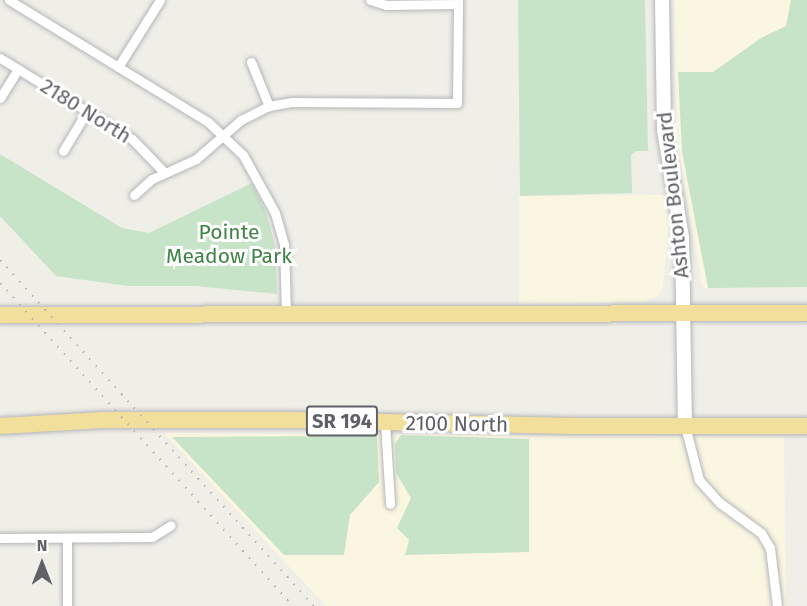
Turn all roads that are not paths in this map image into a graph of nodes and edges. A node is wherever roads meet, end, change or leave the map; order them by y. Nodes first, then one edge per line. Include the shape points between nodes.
1 (9, 0) edge
2 (29, 0) edge
3 (160, 0) edge
4 (370, 0) edge
5 (662, 0) edge
6 (457, 2) edge
7 (24, 9) junction
8 (0, 58) edge
9 (251, 62) dead end
10 (118, 67) junction
11 (18, 69) junction
12 (0, 98) edge
13 (269, 106) junction
14 (87, 111) junction
15 (224, 135) junction
16 (63, 152) dead end
17 (165, 173) junction
18 (134, 195) dead end
19 (807, 312) edge
20 (683, 313) junction
21 (286, 314) junction
22 (0, 315) edge
23 (385, 422) junction
24 (0, 426) edge
25 (685, 426) junction
26 (807, 426) edge
27 (390, 504) dead end
28 (171, 525) dead end
29 (0, 538) edge
30 (67, 538) junction
31 (67, 606) edge
32 (777, 606) edge

1 - 7 street
2 - 7 street
3 - 10 street
4 - 6 street via 386,5
5 - 20 street, Ashton Boulevard via 664,130 682,238
6 - 13 street via 457,103 292,102
7 - 10 street
8 - 11 street, 2180 North
9 - 13 street
10 - 15 street
11 - 12 street
11 - 14 street, 2180 North
13 - 15 street
14 - 16 street
14 - 17 street, 2180 North via 144,147
15 - 17 street via 196,159
15 - 21 street via 258,177 275,213 284,245
17 - 18 street
19 - 20 highway
20 - 21 highway
20 - 25 street, Ashton Boulevard
21 - 22 highway
23 - 24 highway, 2100 North / SR 194 via 115,420
23 - 25 highway, 2100 North / SR 194
23 - 27 street
25 - 26 highway, 2100 North / SR 194
25 - 32 street via 699,480 720,503 761,534 770,548
28 - 30 street via 152,537
29 - 30 street
30 - 31 street

